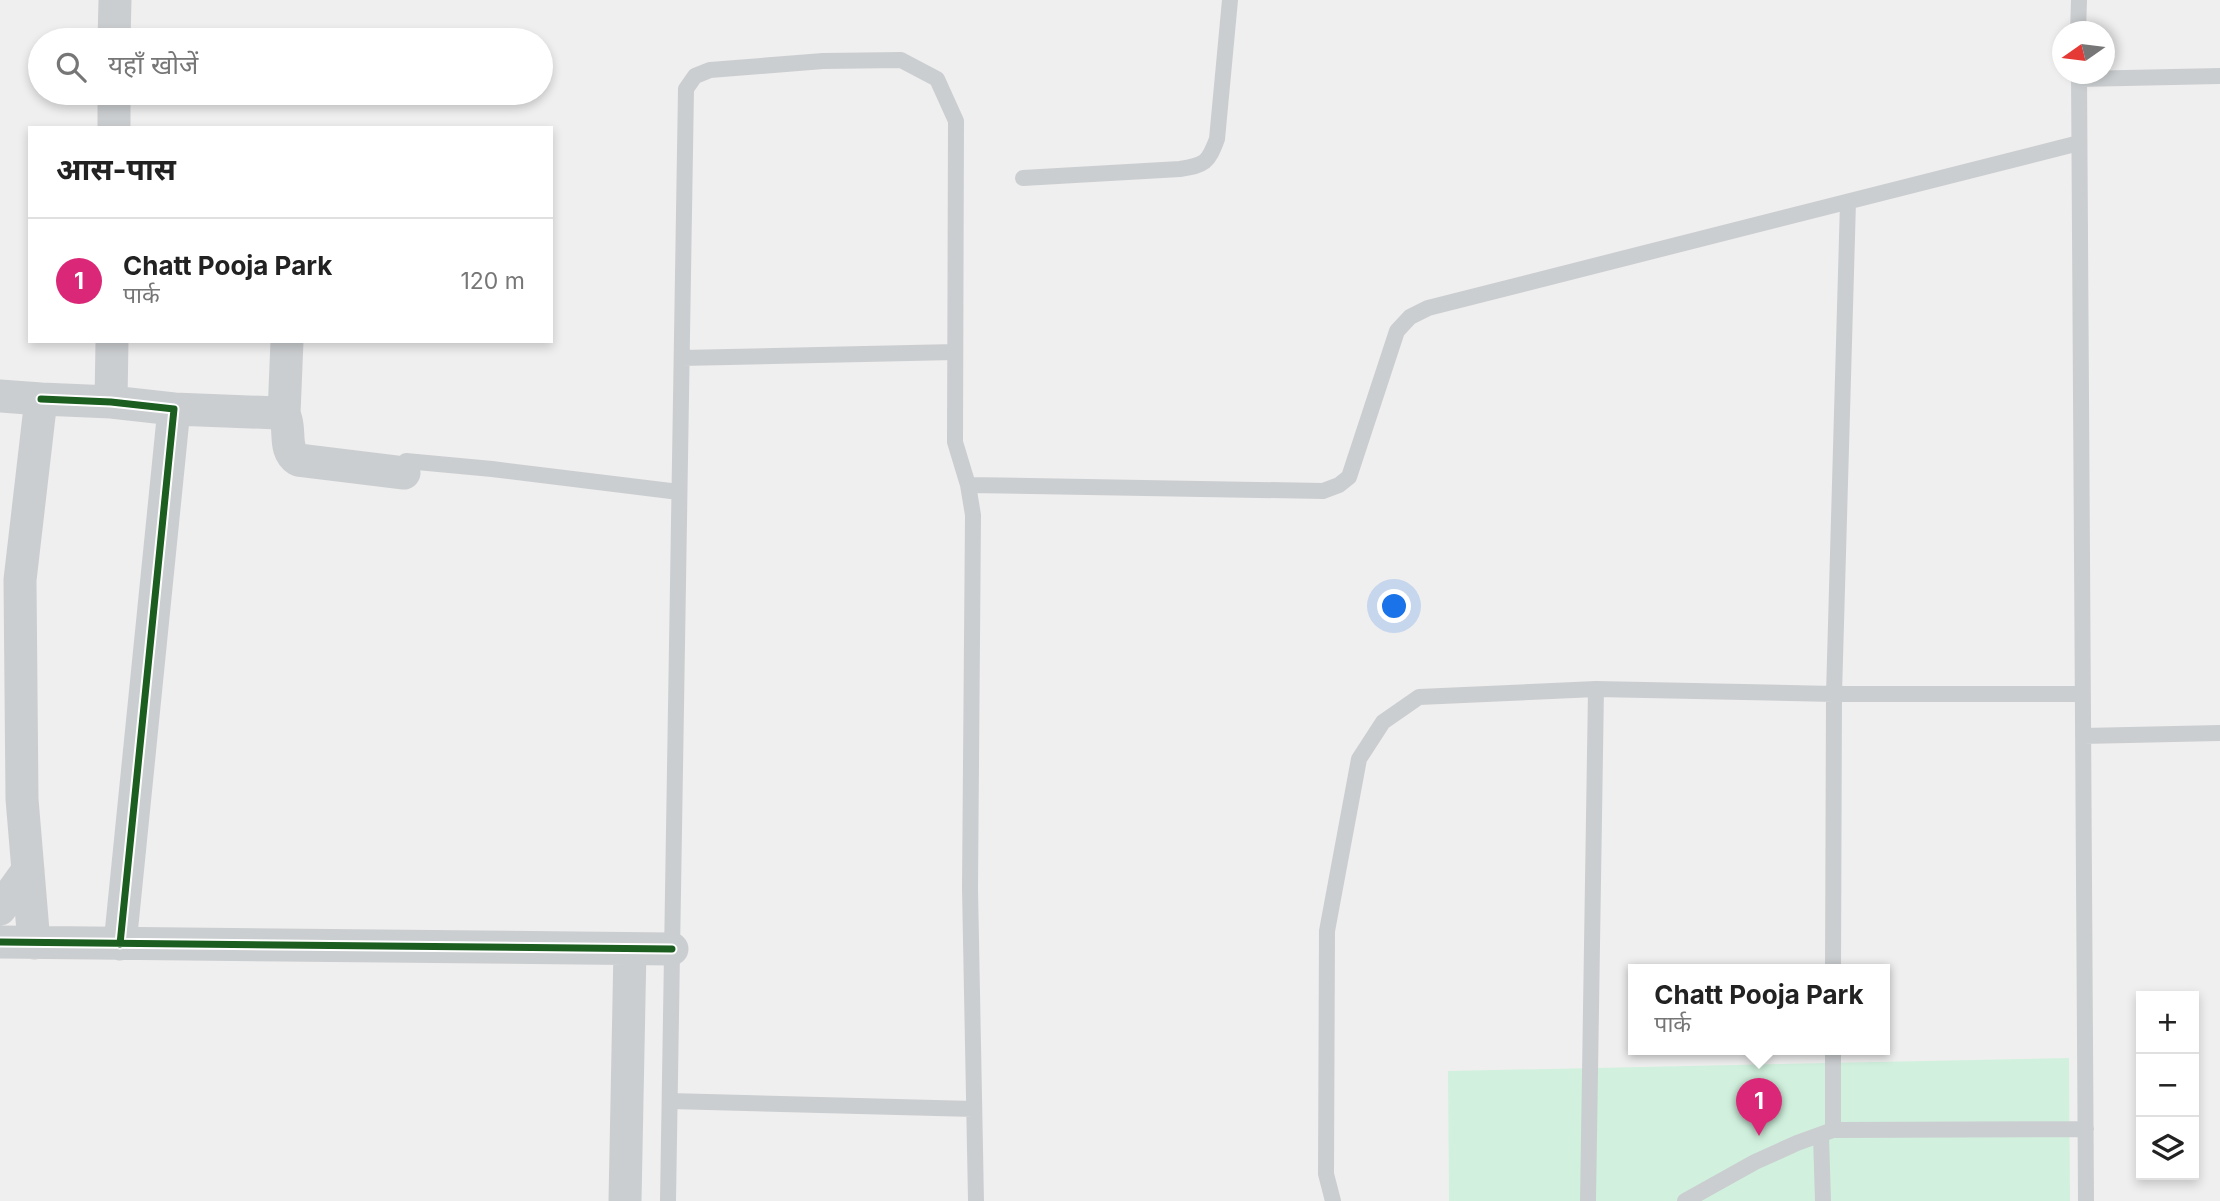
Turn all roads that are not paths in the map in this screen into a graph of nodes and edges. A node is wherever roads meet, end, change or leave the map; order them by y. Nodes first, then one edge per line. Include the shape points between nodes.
1 (115, 0) edge
2 (1230, 0) edge
3 (2079, 0) edge
4 (2078, 21) edge
5 (114, 28) edge
6 (2115, 76) edge
7 (2220, 76) edge
8 (2079, 84) edge
9 (114, 105) edge
10 (114, 126) edge
11 (2079, 143) junction
12 (1023, 178) dead end
13 (1848, 202) junction
14 (112, 343) edge
15 (287, 343) edge
16 (956, 352) junction
17 (682, 358) junction
18 (0, 396) edge
19 (41, 399) junction
20 (111, 402) junction
21 (174, 409) junction
22 (284, 414) junction
23 (405, 467) joint
24 (968, 485) junction
25 (679, 492) junction
26 (1596, 689) junction
27 (1834, 694) junction
28 (2083, 694) junction
29 (2220, 733) edge
30 (2083, 736) junction
31 (29, 870) junction
32 (0, 909) edge
33 (0, 942) edge
34 (34, 943) junction
35 (120, 944) junction
36 (630, 949) junction
37 (672, 949) junction
38 (1833, 964) edge
39 (1833, 1055) edge
40 (670, 1101) junction
41 (974, 1109) junction
42 (2086, 1129) junction
43 (1827, 1133) junction
44 (625, 1201) edge
45 (668, 1201) edge
46 (976, 1201) edge
47 (1334, 1201) edge
48 (1588, 1201) edge
49 (1685, 1201) edge
50 (1823, 1201) edge
51 (2086, 1201) edge

1 - 5 street
2 - 12 lane via 1217,139 1210,158 1199,166 1180,169
3 - 4 lane
6 - 7 lane
8 - 11 lane
9 - 10 street
11 - 13 lane
11 - 28 lane
13 - 24 lane via 1428,307 1409,317 1397,331 1349,477 1323,491
13 - 27 lane
14 - 20 street
15 - 22 street
16 - 17 lane
16 - 17 lane via 956,121 937,79 901,60 836,61 710,70 695,76 686,89
16 - 24 lane via 955,442
17 - 25 lane
18 - 19 street
19 - 20 street
19 - 31 street via 20,580 22,799
20 - 21 street
21 - 22 street
21 - 35 street
22 - 23 street via 289,449 298,460
23 - 25 lane via 492,468
24 - 41 lane via 973,515 970,888
25 - 37 lane
26 - 27 lane
26 - 47 lane via 1419,697 1383,722 1359,759 1327,931 1326,1174
26 - 48 lane
27 - 28 lane
27 - 38 lane
28 - 30 lane
29 - 30 lane
30 - 42 lane
31 - 32 street
31 - 34 street
33 - 34 street
34 - 35 street
35 - 36 street
36 - 37 street
36 - 44 street
37 - 40 lane
39 - 43 lane
40 - 41 lane
40 - 45 lane
41 - 46 lane
42 - 43 lane
42 - 51 lane
43 - 49 lane via 1755,1163
43 - 50 lane

